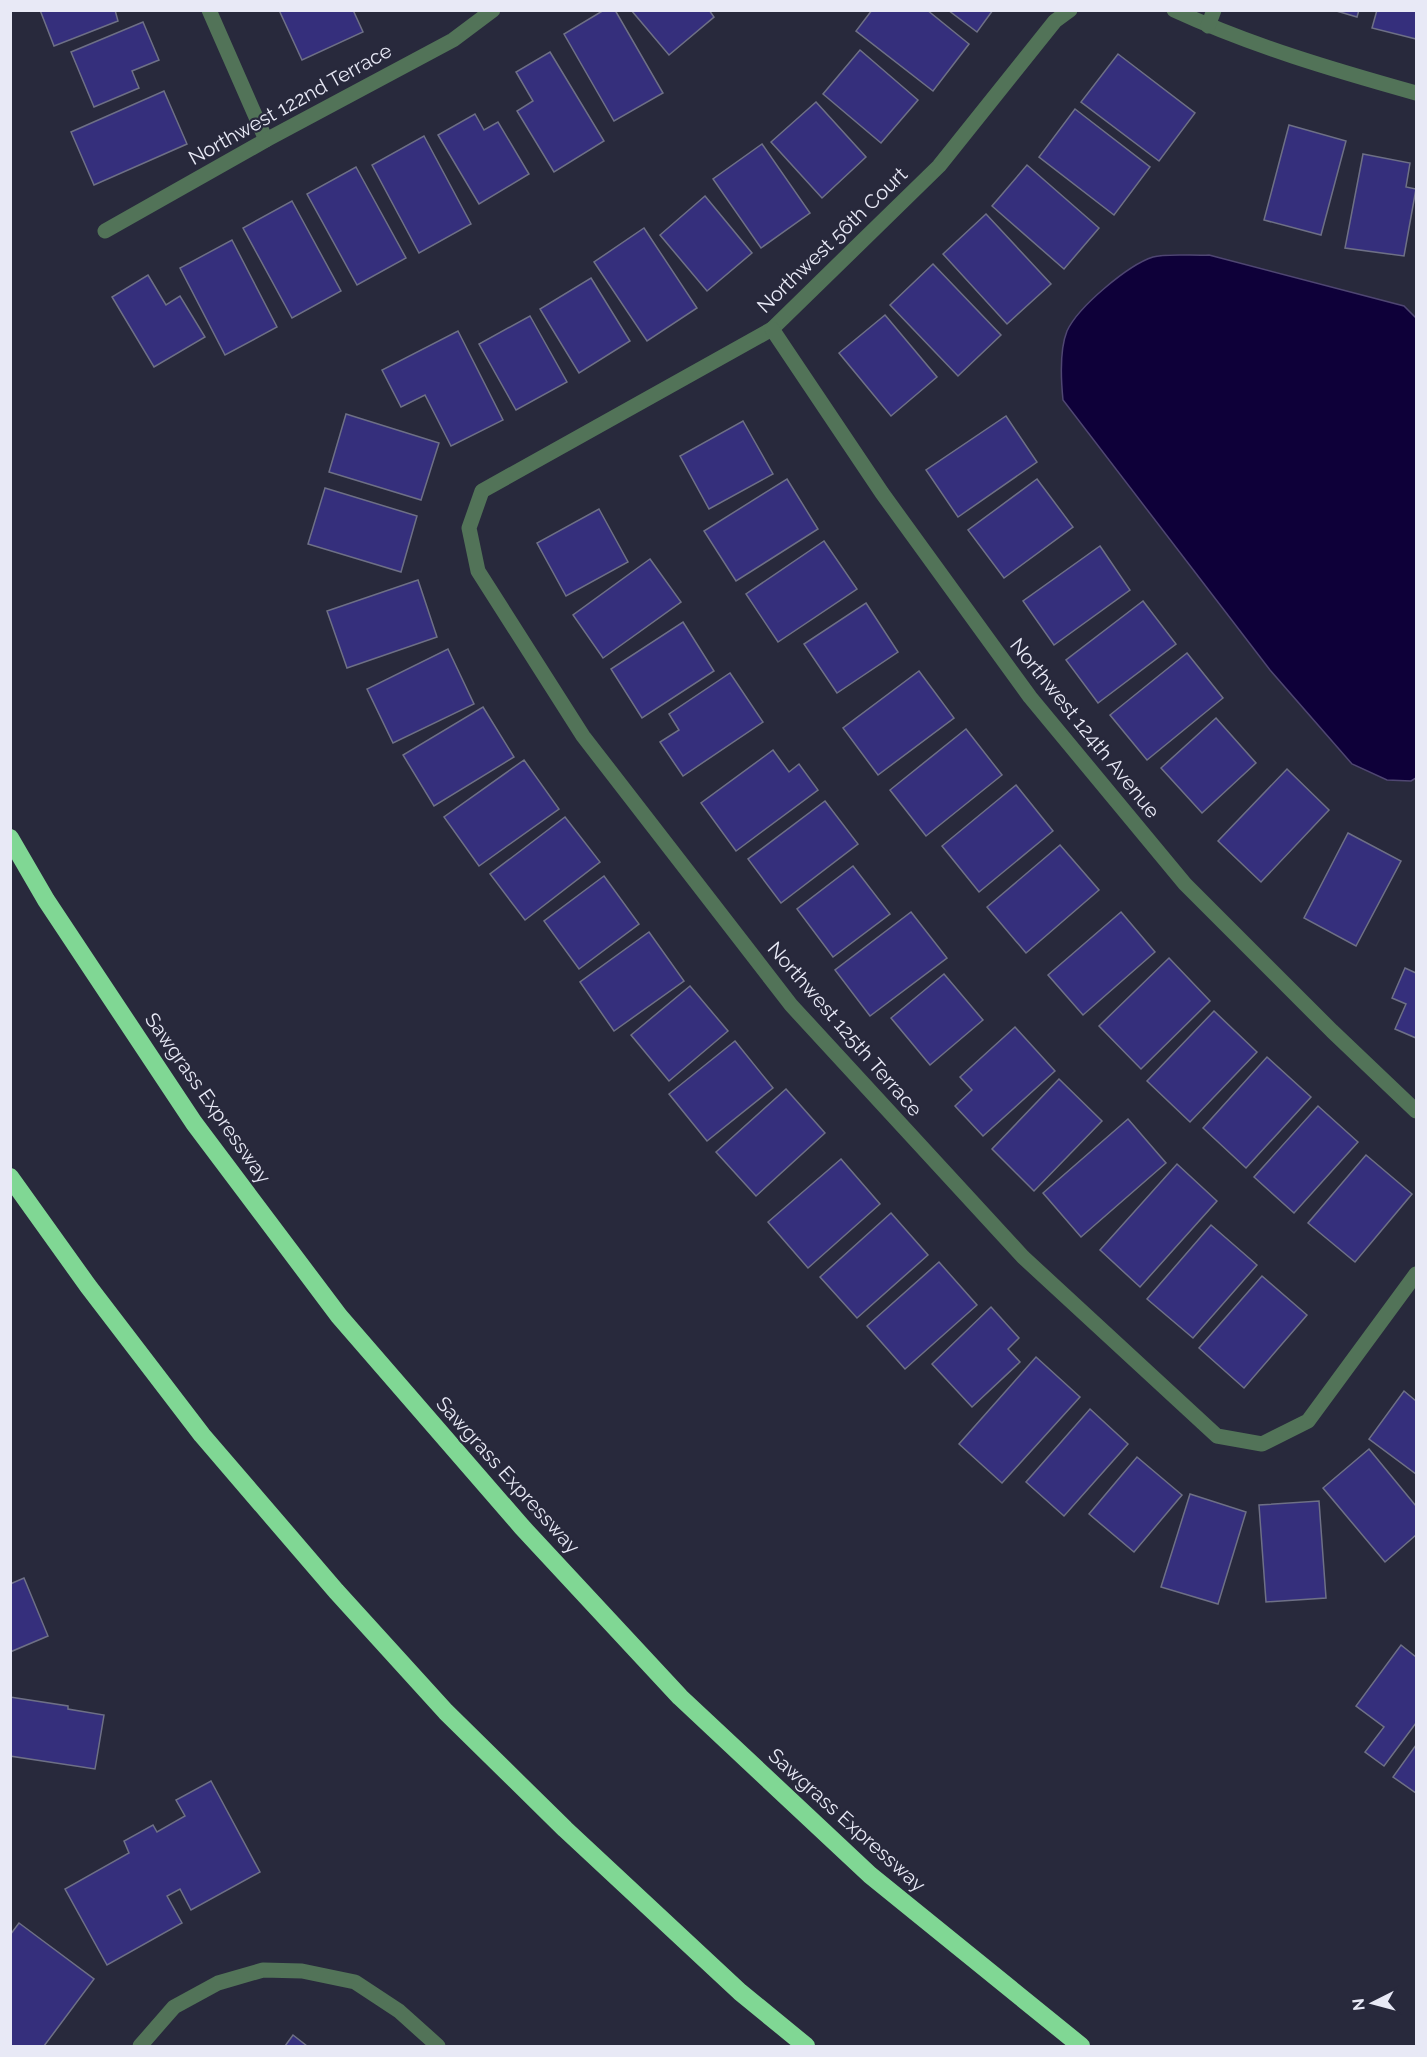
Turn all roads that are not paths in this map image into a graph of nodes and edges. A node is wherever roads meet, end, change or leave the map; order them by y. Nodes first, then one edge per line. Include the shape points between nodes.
1 (209, 10) edge
2 (493, 10) edge
3 (1070, 10) edge
4 (1174, 10) edge
5 (1214, 10) edge
6 (1208, 26) junction
7 (1416, 93) edge
8 (266, 140) junction
9 (105, 231) dead end
10 (772, 328) junction
11 (469, 528) joint
12 (10, 838) edge
13 (1416, 1111) edge
14 (10, 1177) edge
15 (1416, 1275) edge
16 (140, 2046) edge
17 (438, 2046) edge
18 (807, 2046) edge
19 (1081, 2046) edge

1 - 8 street
2 - 8 street, Northwest 122nd Terrace via 453,40
3 - 10 street, Northwest 56th Court via 1055,21 939,166
4 - 6 street
5 - 6 street
6 - 7 street via 1327,68
8 - 9 street, Northwest 122nd Terrace
10 - 11 street, Northwest 56th Court via 483,491
10 - 13 street, Northwest 124th Avenue via 882,493 1030,698 1185,884
11 - 15 street, Northwest 125th Terrace via 478,571 583,736 791,1005 1023,1257 1217,1436 1262,1444 1308,1421
12 - 19 highway, Sawgrass Expressway via 46,900 194,1123 339,1317 522,1527 680,1697 870,1875
14 - 18 highway via 202,1435 446,1712 723,1976
16 - 17 street via 174,2007 218,1983 263,1970 302,1971 355,1982 399,2011

